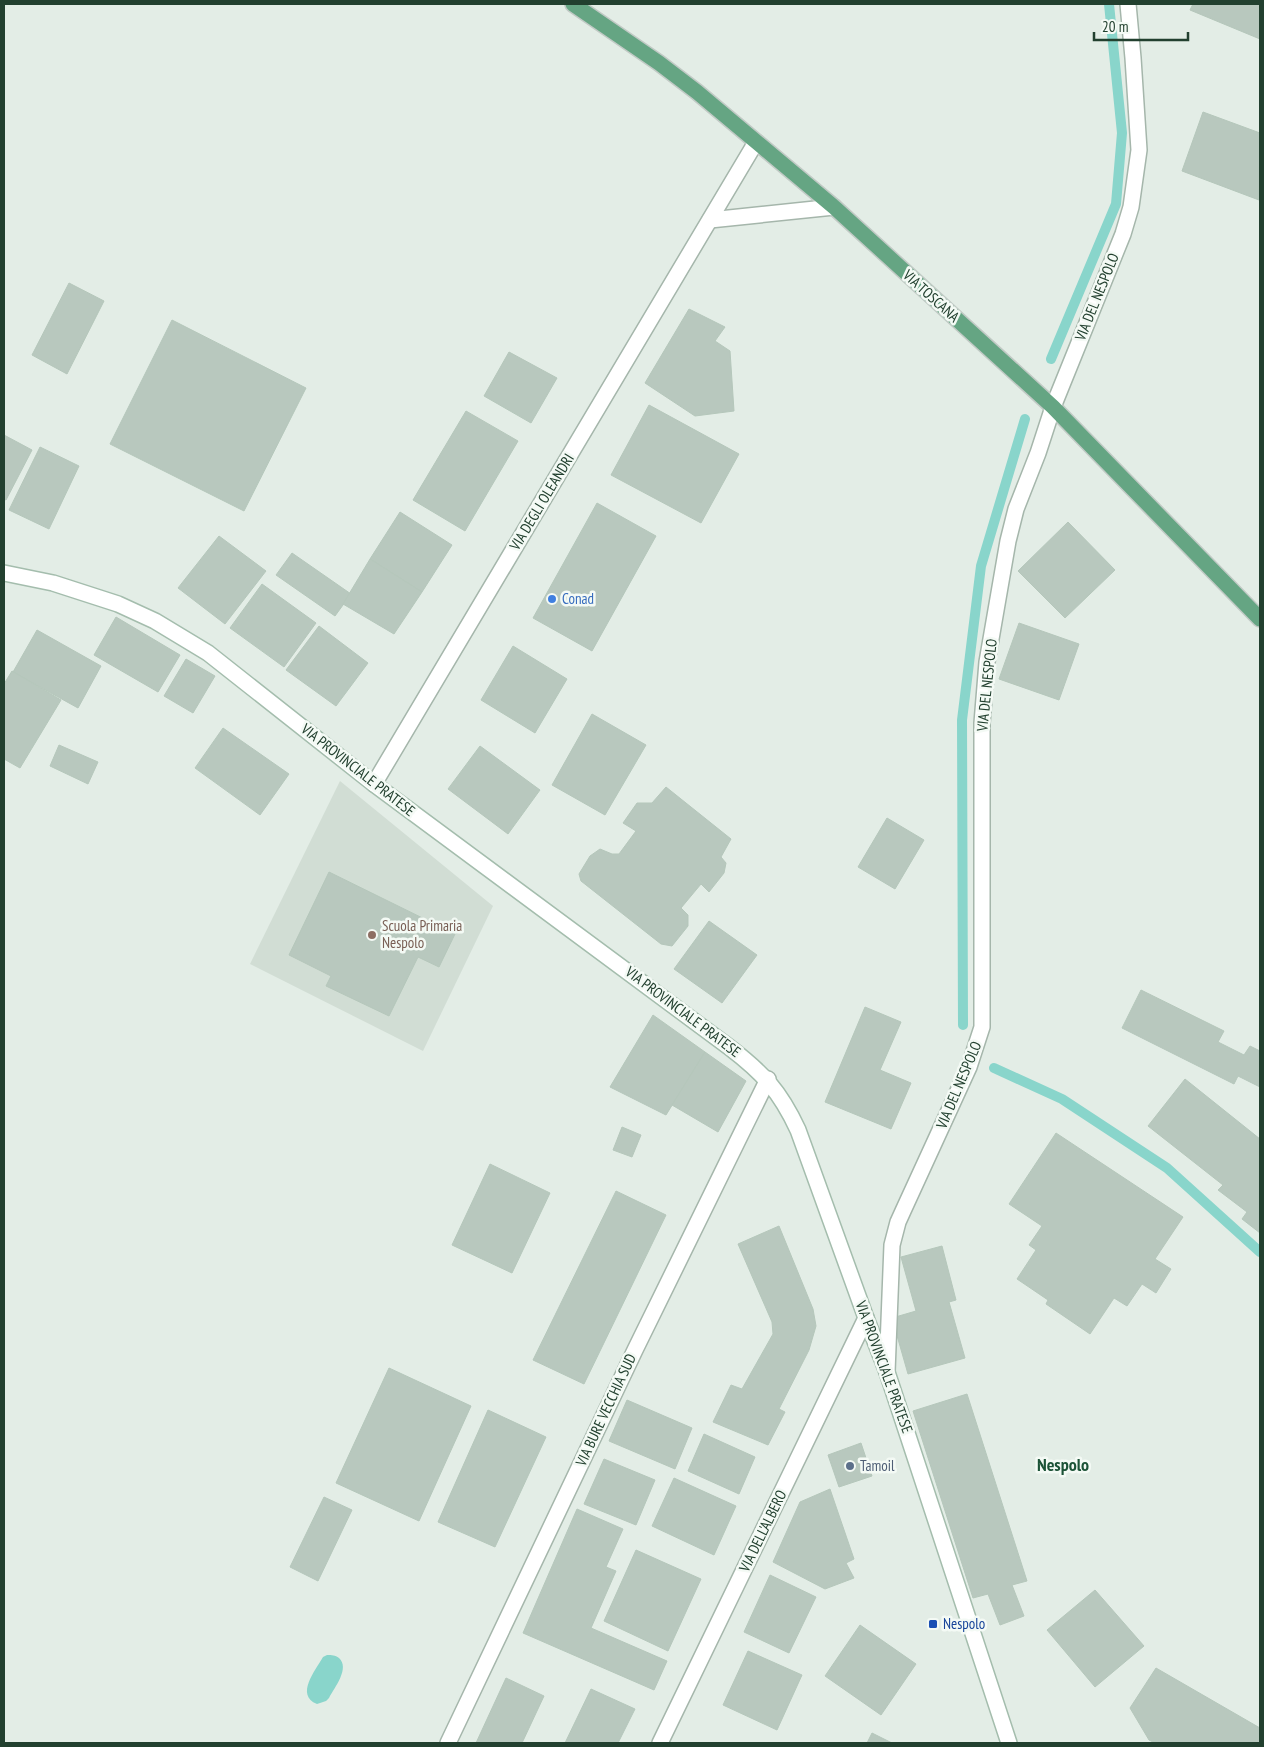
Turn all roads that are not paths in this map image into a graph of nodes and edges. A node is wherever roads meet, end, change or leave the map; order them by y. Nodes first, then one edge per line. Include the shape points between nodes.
1 (573, 4) edge
2 (1128, 4) edge
3 (756, 142) junction
4 (834, 207) junction
5 (710, 220) junction
6 (1053, 407) junction
7 (4, 572) edge
8 (1260, 619) edge
9 (374, 784) junction
10 (768, 1079) junction
11 (866, 1318) junction
12 (887, 1372) junction
13 (448, 1743) edge
14 (660, 1743) edge
15 (1009, 1743) edge

1 - 3 main road, VIA TOSCANA via 659,63
2 - 6 street, VIA DEL NESPOLO via 1139,150 1133,198 1123,234
3 - 4 main road, VIA TOSCANA
3 - 5 street, VIA DEGLI OLEANDRI
4 - 5 street
4 - 6 main road, VIA TOSCANA
5 - 9 street, VIA DEGLI OLEANDRI
6 - 8 main road, VIA TOSCANA
6 - 12 street, VIA DEL NESPOLO via 1016,509 987,662 982,723 982,1027 976,1052 895,1234 891,1258
7 - 9 street, VIA PROVINCIALE PRATESE via 118,604 155,621 208,653
9 - 10 street, VIA PROVINCIALE PRATESE
10 - 11 street, VIA PROVINCIALE PRATESE via 788,1108 798,1130
10 - 13 street, VIA BURE VECCHIA SUD
11 - 12 street, VIA PROVINCIALE PRATESE
11 - 14 street, VIA DELL'ALBERO
12 - 15 street, VIA PROVINCIALE PRATESE

